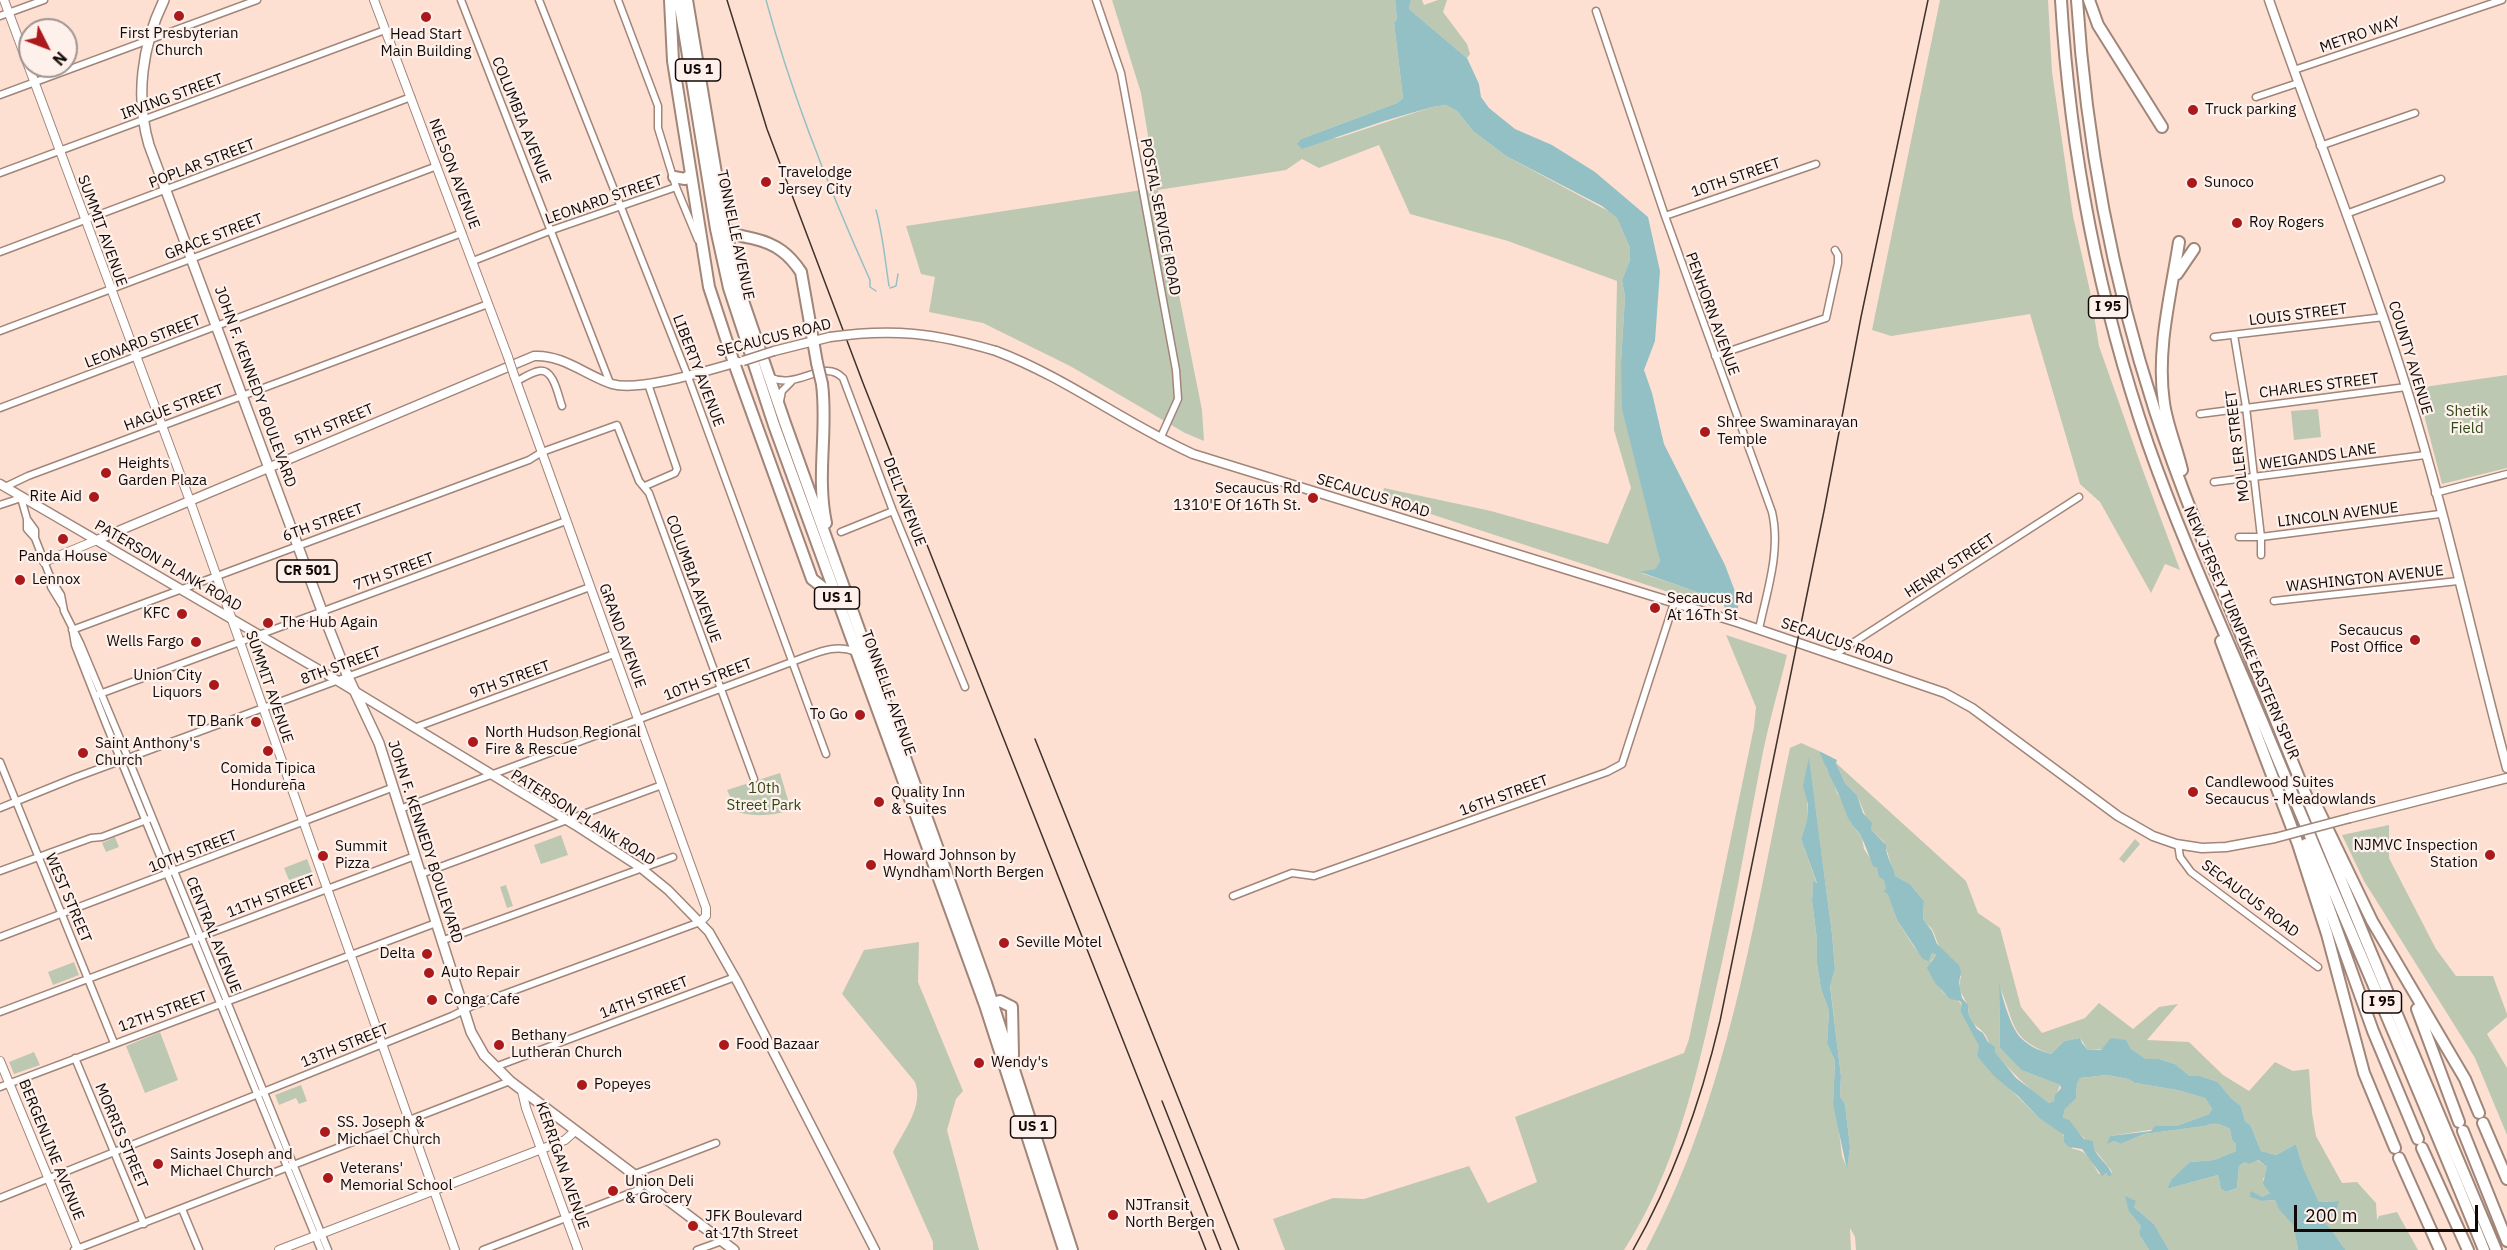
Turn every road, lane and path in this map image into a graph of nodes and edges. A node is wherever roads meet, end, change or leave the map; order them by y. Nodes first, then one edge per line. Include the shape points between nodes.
1 (4, 0) edge
2 (44, 0) edge
3 (164, 0) edge
4 (257, 0) edge
5 (374, 0) edge
6 (461, 0) edge
7 (539, 0) edge
8 (618, 0) edge
9 (670, 0) edge
10 (679, 0) edge
11 (687, 0) edge
12 (1096, 0) edge
13 (2061, 0) edge
14 (2077, 0) edge
15 (2089, 0) edge
16 (2269, 0) edge
17 (2502, 0) edge
18 (1596, 11) dead end
19 (9, 13) junction
20 (0, 16) edge
21 (385, 30) junction
22 (148, 40) junction
23 (2294, 70) junction
24 (34, 82) junction
25 (2298, 83) junction
26 (0, 95) edge
27 (411, 97) junction
28 (2256, 97) dead end
29 (2415, 113) dead end
30 (144, 120) junction
31 (2162, 127) dead end
32 (2320, 146) junction
33 (58, 152) junction
34 (1816, 164) dead end
35 (437, 166) junction
36 (0, 173) edge
37 (692, 174) junction
38 (2441, 178) dead end
39 (675, 182) junction
40 (166, 191) junction
41 (620, 207) junction
42 (2346, 214) junction
43 (1665, 216) junction
44 (85, 222) junction
45 (724, 227) junction
46 (552, 230) junction
47 (462, 233) junction
48 (2179, 242) dead end
49 (2194, 249) dead end
50 (1835, 250) dead end
51 (0, 252) edge
52 (703, 253) junction
53 (192, 258) junction
54 (473, 261) junction
55 (2174, 279) junction
56 (110, 290) junction
57 (488, 304) junction
58 (2384, 316) junction
59 (218, 327) junction
60 (0, 330) edge
61 (2234, 335) junction
62 (2214, 337) dead end
63 (814, 339) junction
64 (534, 356) joint
65 (1714, 356) junction
66 (508, 357) joint
67 (136, 358) junction
68 (738, 362) junction
69 (687, 374) junction
70 (769, 377) junction
71 (516, 378) junction
72 (792, 382) junction
73 (610, 383) junction
74 (648, 384) junction
75 (2406, 387) junction
76 (242, 395) junction
77 (562, 406) dead end
78 (2246, 407) junction
79 (0, 408) edge
80 (780, 409) junction
81 (2199, 414) dead end
82 (161, 426) junction
83 (582, 437) joint
84 (1160, 439) junction
85 (542, 452) junction
86 (2424, 455) junction
87 (269, 468) junction
88 (2507, 474) edge
89 (2254, 477) junction
90 (2214, 482) dead end
91 (3, 486) edge
92 (645, 486) junction
93 (2435, 493) junction
94 (2079, 497) dead end
95 (21, 498) junction
96 (190, 501) junction
97 (0, 505) edge
98 (893, 511) junction
99 (2440, 514) junction
100 (2195, 519) junction
101 (566, 521) junction
102 (841, 532) dead end
103 (2239, 537) dead end
104 (2261, 537) junction
105 (97, 540) junction
106 (297, 545) junction
107 (829, 547) junction
108 (2261, 555) dead end
109 (44, 562) junction
110 (215, 576) junction
111 (2458, 581) junction
112 (590, 587) junction
113 (180, 589) junction
114 (838, 600) junction
115 (2211, 600) junction
116 (2274, 601) dead end
117 (1674, 603) junction
118 (322, 611) junction
119 (230, 618) junction
120 (1759, 629) junction
121 (72, 630) junction
122 (259, 635) junction
123 (240, 642) junction
124 (857, 653) junction
125 (614, 654) junction
126 (1834, 655) junction
127 (792, 662) junction
128 (348, 677) junction
129 (337, 681) junction
130 (965, 687) dead end
131 (719, 688) junction
132 (355, 692) junction
133 (98, 694) junction
134 (262, 708) junction
135 (639, 720) junction
136 (414, 729) junction
137 (826, 754) dead end
138 (2276, 756) junction
139 (125, 760) junction
140 (0, 762) edge
141 (2507, 768) edge
142 (490, 775) junction
143 (2507, 777) edge
144 (754, 779) dead end
145 (2299, 779) junction
146 (662, 785) junction
147 (394, 787) junction
148 (16, 802) junction
149 (0, 808) edge
150 (400, 809) junction
151 (149, 819) junction
152 (567, 820) junction
153 (303, 823) junction
154 (2178, 844) junction
155 (415, 856) junction
156 (39, 857) junction
157 (673, 857) dead end
158 (641, 868) junction
159 (0, 871) edge
160 (171, 873) junction
161 (421, 874) junction
162 (326, 889) junction
163 (1233, 896) dead end
164 (62, 914) junction
165 (700, 922) junction
166 (436, 923) junction
167 (0, 937) edge
168 (197, 937) junction
169 (441, 941) junction
170 (350, 955) junction
171 (2318, 967) dead end
172 (735, 977) junction
173 (89, 979) junction
174 (2408, 987) junction
175 (224, 1003) junction
176 (989, 1004) junction
177 (462, 1010) junction
178 (0, 1012) edge
179 (114, 1043) junction
180 (381, 1044) junction
181 (75, 1058) junction
182 (0, 1060) edge
183 (495, 1067) junction
184 (1014, 1067) junction
185 (510, 1082) junction
186 (9, 1083) junction
187 (0, 1087) edge
188 (522, 1091) junction
189 (261, 1093) junction
190 (408, 1121) junction
191 (575, 1131) junction
192 (716, 1143) dead end
193 (541, 1149) junction
194 (113, 1152) junction
195 (290, 1166) junction
196 (635, 1174) junction
197 (49, 1179) junction
198 (2507, 1179) edge
199 (645, 1183) junction
200 (433, 1191) junction
201 (0, 1198) edge
202 (182, 1209) junction
203 (566, 1218) junction
204 (144, 1224) junction
205 (319, 1235) junction
206 (724, 1240) junction
207 (2507, 1241) edge
208 (76, 1250) edge
209 (199, 1250) edge
210 (279, 1250) edge
211 (321, 1250) edge
212 (328, 1250) edge
213 (454, 1250) edge
214 (483, 1250) edge
215 (578, 1250) edge
216 (697, 1250) edge
217 (734, 1250) edge
218 (875, 1250) edge
219 (1064, 1250) edge
220 (1072, 1250) edge
221 (2440, 1250) edge
222 (2468, 1250) edge
223 (2484, 1250) edge
224 (2496, 1250) edge

1 - 19 street, SUMMIT AVENUE
2 - 19 street
3 - 22 main road, JOHN F. KENNEDY BOULEVARD / CR 501
4 - 22 street
5 - 21 street, NELSON AVENUE
6 - 46 street, COLUMBIA AVENUE
7 - 41 street, LIBERTY AVENUE
8 - 39 street via 658,106 658,128
9 - 37 highway via 674,61
10 - 114 highway, TONNELLE AVENUE / US 1 via 729,288
11 - 45 highway, TONNELLE AVENUE / US 1
12 - 84 street, POSTAL SERVICE ROAD via 1121,73 1176,370 1178,399
13 - 115 highway, NEW JERSEY TURNPIKE EASTERN SPUR / I 95 via 2078,159 2106,298 2150,447
14 - 100 highway, NEW JERSEY TURNPIKE EASTERN SPUR / I 95 via 2087,111 2111,249 2152,399
15 - 31 highway via 2098,26
16 - 23 main road, COUNTY AVENUE
17 - 23 street, METRO WAY
18 - 43 street, PENHORN AVENUE
19 - 20 street
19 - 24 street, SUMMIT AVENUE
21 - 27 street, NELSON AVENUE
21 - 30 street, IRVING STREET
22 - 24 street
22 - 30 main road, JOHN F. KENNEDY BOULEVARD / CR 501 via 142,80
23 - 25 main road, COUNTY AVENUE
24 - 26 street
24 - 33 street, SUMMIT AVENUE
25 - 28 street
25 - 32 main road, COUNTY AVENUE
27 - 35 street, NELSON AVENUE
27 - 40 street, POPLAR STREET
29 - 32 street
30 - 33 street, IRVING STREET
30 - 40 main road, JOHN F. KENNEDY BOULEVARD / CR 501
32 - 42 main road, COUNTY AVENUE
33 - 36 street, IRVING STREET
33 - 44 street, SUMMIT AVENUE
34 - 43 street, 10TH STREET
35 - 47 street, NELSON AVENUE
35 - 53 street, GRACE STREET
37 - 39 highway
37 - 52 highway
38 - 42 street
39 - 41 street, LEONARD STREET
39 - 52 street
40 - 44 street, POPLAR STREET
40 - 53 main road, JOHN F. KENNEDY BOULEVARD / CR 501
41 - 46 street, LEONARD STREET
41 - 69 street, LIBERTY AVENUE
42 - 58 main road, COUNTY AVENUE
43 - 65 street, PENHORN AVENUE
44 - 51 street, POPLAR STREET
44 - 56 street, SUMMIT AVENUE
45 - 63 highway via 742,237 773,244 794,262 801,272
45 - 70 highway, TONNELLE AVENUE / US 1 via 739,289
46 - 54 street, LEONARD STREET
46 - 73 street, COLUMBIA AVENUE
47 - 54 street, NELSON AVENUE
47 - 59 street, LEONARD STREET
48 - 55 highway
49 - 55 highway
50 - 65 street via 1838,263 1826,318
52 - 68 highway via 712,297
53 - 56 street, GRACE STREET
53 - 59 main road, JOHN F. KENNEDY BOULEVARD / CR 501
54 - 57 street, NELSON AVENUE
55 - 100 highway via 2162,360 2163,390
56 - 60 street, GRACE STREET
56 - 67 street, SUMMIT AVENUE
57 - 66 street, NELSON AVENUE
57 - 76 street, HAGUE STREET
58 - 61 street, LOUIS STREET
58 - 75 main road, COUNTY AVENUE
59 - 67 street, LEONARD STREET
59 - 76 main road, JOHN F. KENNEDY BOULEVARD / CR 501
61 - 62 street, LOUIS STREET
61 - 78 street, MOLLER STREET
63 - 68 main road, SECAUCUS ROAD, bridge
63 - 84 main road, SECAUCUS ROAD, bridge via 899,331 996,351
63 - 107 highway, bridge via 822,384 821,485
64 - 73 main road, SECAUCUS ROAD via 556,359
64 - 87 main road, 5TH STREET
65 - 120 street, PENHORN AVENUE via 1774,522 1774,553
66 - 71 street, GRAND AVENUE, bridge
67 - 79 street, LEONARD STREET
67 - 82 street, SUMMIT AVENUE
68 - 69 main road, SECAUCUS ROAD
68 - 114 highway via 812,579
69 - 74 main road, SECAUCUS ROAD
69 - 127 street, LIBERTY AVENUE
70 - 72 street
70 - 80 highway, TONNELLE AVENUE / US 1
71 - 77 street via 544,371 553,380
71 - 85 street, GRAND AVENUE
72 - 80 street via 782,391
72 - 98 street, DELL AVENUE via 827,369 843,378
73 - 74 main road, SECAUCUS ROAD
74 - 92 street via 677,469
75 - 78 street, CHARLES STREET
75 - 86 main road, COUNTY AVENUE
76 - 82 street, HAGUE STREET
76 - 87 main road, JOHN F. KENNEDY BOULEVARD / CR 501
78 - 81 street, CHARLES STREET
78 - 89 street, MOLLER STREET
80 - 107 highway, TONNELLE AVENUE / US 1
82 - 91 street, HAGUE STREET
82 - 96 street, SUMMIT AVENUE
83 - 85 street, 6TH STREET
83 - 92 street, COLUMBIA AVENUE via 617,425 639,481
84 - 117 main road, SECAUCUS ROAD via 1193,454
85 - 101 street, GRAND AVENUE
85 - 106 street, 6TH STREET
86 - 89 street, WEIGANDS LANE
86 - 93 main road, COUNTY AVENUE
87 - 96 main road, 5TH STREET
87 - 106 main road, JOHN F. KENNEDY BOULEVARD / CR 501
88 - 93 street
89 - 90 street, WEIGANDS LANE
89 - 104 street, MOLLER STREET
91 - 95 main road, PATERSON PLANK ROAD
92 - 131 street, COLUMBIA AVENUE
93 - 99 main road, COUNTY AVENUE
94 - 126 street, HENRY STREET
95 - 97 street
95 - 105 main road, PATERSON PLANK ROAD
95 - 109 street, CENTRAL AVENUE via 27,529
96 - 105 main road, 5TH STREET
96 - 110 street, SUMMIT AVENUE
98 - 102 street
98 - 130 street, DELL AVENUE
99 - 104 street, LINCOLN AVENUE
99 - 111 main road, COUNTY AVENUE
100 - 145 highway, NEW JERSEY TURNPIKE EASTERN SPUR / I 95
101 - 112 street, GRAND AVENUE
101 - 118 street, 7TH STREET
103 - 104 street, LINCOLN AVENUE
104 - 108 street, MOLLER STREET
105 - 109 street, 5TH STREET
105 - 113 main road, PATERSON PLANK ROAD
106 - 110 street, 6TH STREET
106 - 118 main road, JOHN F. KENNEDY BOULEVARD / CR 501
107 - 176 highway, TONNELLE AVENUE / US 1
109 - 121 street, CENTRAL AVENUE via 51,588
110 - 113 street, 6TH STREET
110 - 119 street, SUMMIT AVENUE
111 - 116 street, WASHINGTON AVENUE
111 - 141 main road, COUNTY AVENUE
112 - 125 street, GRAND AVENUE
112 - 128 street, 8TH STREET
113 - 119 main road, PATERSON PLANK ROAD
113 - 121 street, 6TH STREET
114 - 124 highway, TONNELLE AVENUE / US 1
115 - 138 highway, NEW JERSEY TURNPIKE EASTERN SPUR / I 95
115 - 221 highway via 2222,644 2319,908 2364,1073
117 - 120 main road, SECAUCUS ROAD
117 - 163 street, 16TH STREET via 1622,764 1314,876 1292,873
118 - 122 street, 7TH STREET
118 - 128 main road, JOHN F. KENNEDY BOULEVARD / CR 501
119 - 122 main road, PATERSON PLANK ROAD
119 - 123 street, SUMMIT AVENUE
120 - 126 main road, SECAUCUS ROAD
121 - 133 street, CENTRAL AVENUE
122 - 123 street, 7TH STREET
122 - 129 main road, PATERSON PLANK ROAD
123 - 133 street, 7TH STREET
123 - 134 street, SUMMIT AVENUE
124 - 127 street, 10TH STREET via 832,648
124 - 176 highway, TONNELLE AVENUE / US 1
125 - 135 street, GRAND AVENUE
125 - 136 street, 9TH STREET
126 - 154 main road, SECAUCUS ROAD via 1959,699 2135,827
127 - 131 street, 10TH STREET
127 - 137 street, LIBERTY AVENUE
128 - 129 street, 8TH STREET
128 - 132 main road, JOHN F. KENNEDY BOULEVARD / CR 501
129 - 132 main road, PATERSON PLANK ROAD
129 - 134 street, 8TH STREET
131 - 135 street, 10TH STREET
131 - 144 street, COLUMBIA AVENUE
132 - 136 main road, PATERSON PLANK ROAD
132 - 147 main road, JOHN F. KENNEDY BOULEVARD / CR 501
133 - 139 street, CENTRAL AVENUE
134 - 139 street, 8TH STREET
134 - 153 street, SUMMIT AVENUE
135 - 142 street, 10TH STREET
135 - 146 street, GRAND AVENUE
136 - 142 main road, PATERSON PLANK ROAD
138 - 222 highway via 2285,791 2373,1031
138 - 223 highway, NEW JERSEY TURNPIKE EASTERN SPUR / I 95
139 - 148 street, 8TH STREET
139 - 151 street, CENTRAL AVENUE
140 - 148 street, WEST STREET
142 - 150 street, 10TH STREET
142 - 152 main road, PATERSON PLANK ROAD
143 - 154 main road, SECAUCUS ROAD, bridge via 2275,838 2226,847
145 - 174 highway via 2322,815
145 - 224 highway, NEW JERSEY TURNPIKE EASTERN SPUR / I 95
146 - 152 street
146 - 165 street, GRAND AVENUE via 706,908
147 - 150 main road, JOHN F. KENNEDY BOULEVARD / CR 501
147 - 153 street, 10TH STREET
148 - 149 street, 8TH STREET
148 - 156 street, WEST STREET
150 - 155 main road, JOHN F. KENNEDY BOULEVARD / CR 501
151 - 156 street
151 - 160 street, CENTRAL AVENUE
152 - 158 main road, PATERSON PLANK ROAD
152 - 161 street
153 - 160 street, 10TH STREET
153 - 162 street, SUMMIT AVENUE
154 - 171 street, SECAUCUS ROAD via 2180,857 2191,872
155 - 161 main road, JOHN F. KENNEDY BOULEVARD / CR 501
155 - 162 street, 11TH STREET
156 - 159 street
156 - 164 street, WEST STREET
157 - 158 street
158 - 165 main road, PATERSON PLANK ROAD
158 - 169 street
160 - 164 street, 10TH STREET
160 - 168 street, CENTRAL AVENUE
161 - 166 main road, JOHN F. KENNEDY BOULEVARD / CR 501
162 - 168 street, 11TH STREET
162 - 170 street, SUMMIT AVENUE
164 - 167 street, 10TH STREET
164 - 173 street, WEST STREET
165 - 172 main road, PATERSON PLANK ROAD
165 - 177 street, 13TH STREET
166 - 169 main road, JOHN F. KENNEDY BOULEVARD / CR 501
166 - 170 street, 12TH STREET
168 - 173 street, 11TH STREET
168 - 175 street, CENTRAL AVENUE
169 - 177 main road, JOHN F. KENNEDY BOULEVARD / CR 501
170 - 175 street, 12TH STREET
170 - 180 street, SUMMIT AVENUE
172 - 183 street, 14TH STREET
172 - 218 main road, PATERSON PLANK ROAD
173 - 178 street, 11TH STREET
173 - 179 street, WEST STREET
174 - 198 highway via 2464,1079
174 - 207 highway
175 - 179 street, 12TH STREET
175 - 189 street, CENTRAL AVENUE
176 - 184 highway, TONNELLE AVENUE / US 1
176 - 184 highway via 1005,1001 1012,1007
176 - 219 highway, TONNELLE AVENUE / US 1
177 - 180 street, 13TH STREET
177 - 183 main road, JOHN F. KENNEDY BOULEVARD / CR 501 via 476,1041
179 - 181 street, 12TH STREET
180 - 189 street, 13TH STREET
180 - 190 street, SUMMIT AVENUE
181 - 186 street, 12TH STREET
181 - 194 street, MORRIS STREET
182 - 186 street, BERGENLINE AVENUE
183 - 185 main road, JOHN F. KENNEDY BOULEVARD / CR 501
184 - 220 highway, TONNELLE AVENUE / US 1
185 - 188 main road, JOHN F. KENNEDY BOULEVARD / CR 501
185 - 190 street
186 - 187 street, 12TH STREET
186 - 197 street, BERGENLINE AVENUE
188 - 191 main road, JOHN F. KENNEDY BOULEVARD / CR 501
188 - 193 street, KERRIGAN AVENUE
189 - 194 street, 13TH STREET
189 - 195 street, CENTRAL AVENUE
190 - 195 street
190 - 200 street, SUMMIT AVENUE
191 - 193 street via 565,1140
191 - 196 main road, JOHN F. KENNEDY BOULEVARD / CR 501
192 - 196 street
193 - 200 street
193 - 203 street, KERRIGAN AVENUE
194 - 197 street, 13TH STREET
194 - 204 street, MORRIS STREET
195 - 202 street
195 - 205 street, CENTRAL AVENUE
196 - 199 main road, JOHN F. KENNEDY BOULEVARD / CR 501
197 - 201 street, 13TH STREET
197 - 208 street, BERGENLINE AVENUE
199 - 203 street via 638,1190
199 - 206 main road, JOHN F. KENNEDY BOULEVARD / CR 501
200 - 205 street
200 - 213 street, SUMMIT AVENUE
202 - 204 street
202 - 209 street
203 - 214 street
203 - 215 street, KERRIGAN AVENUE
204 - 208 street
205 - 210 street
205 - 211 street, CENTRAL AVENUE
205 - 212 street, CENTRAL AVENUE
206 - 216 street
206 - 217 main road, JOHN F. KENNEDY BOULEVARD / CR 501

